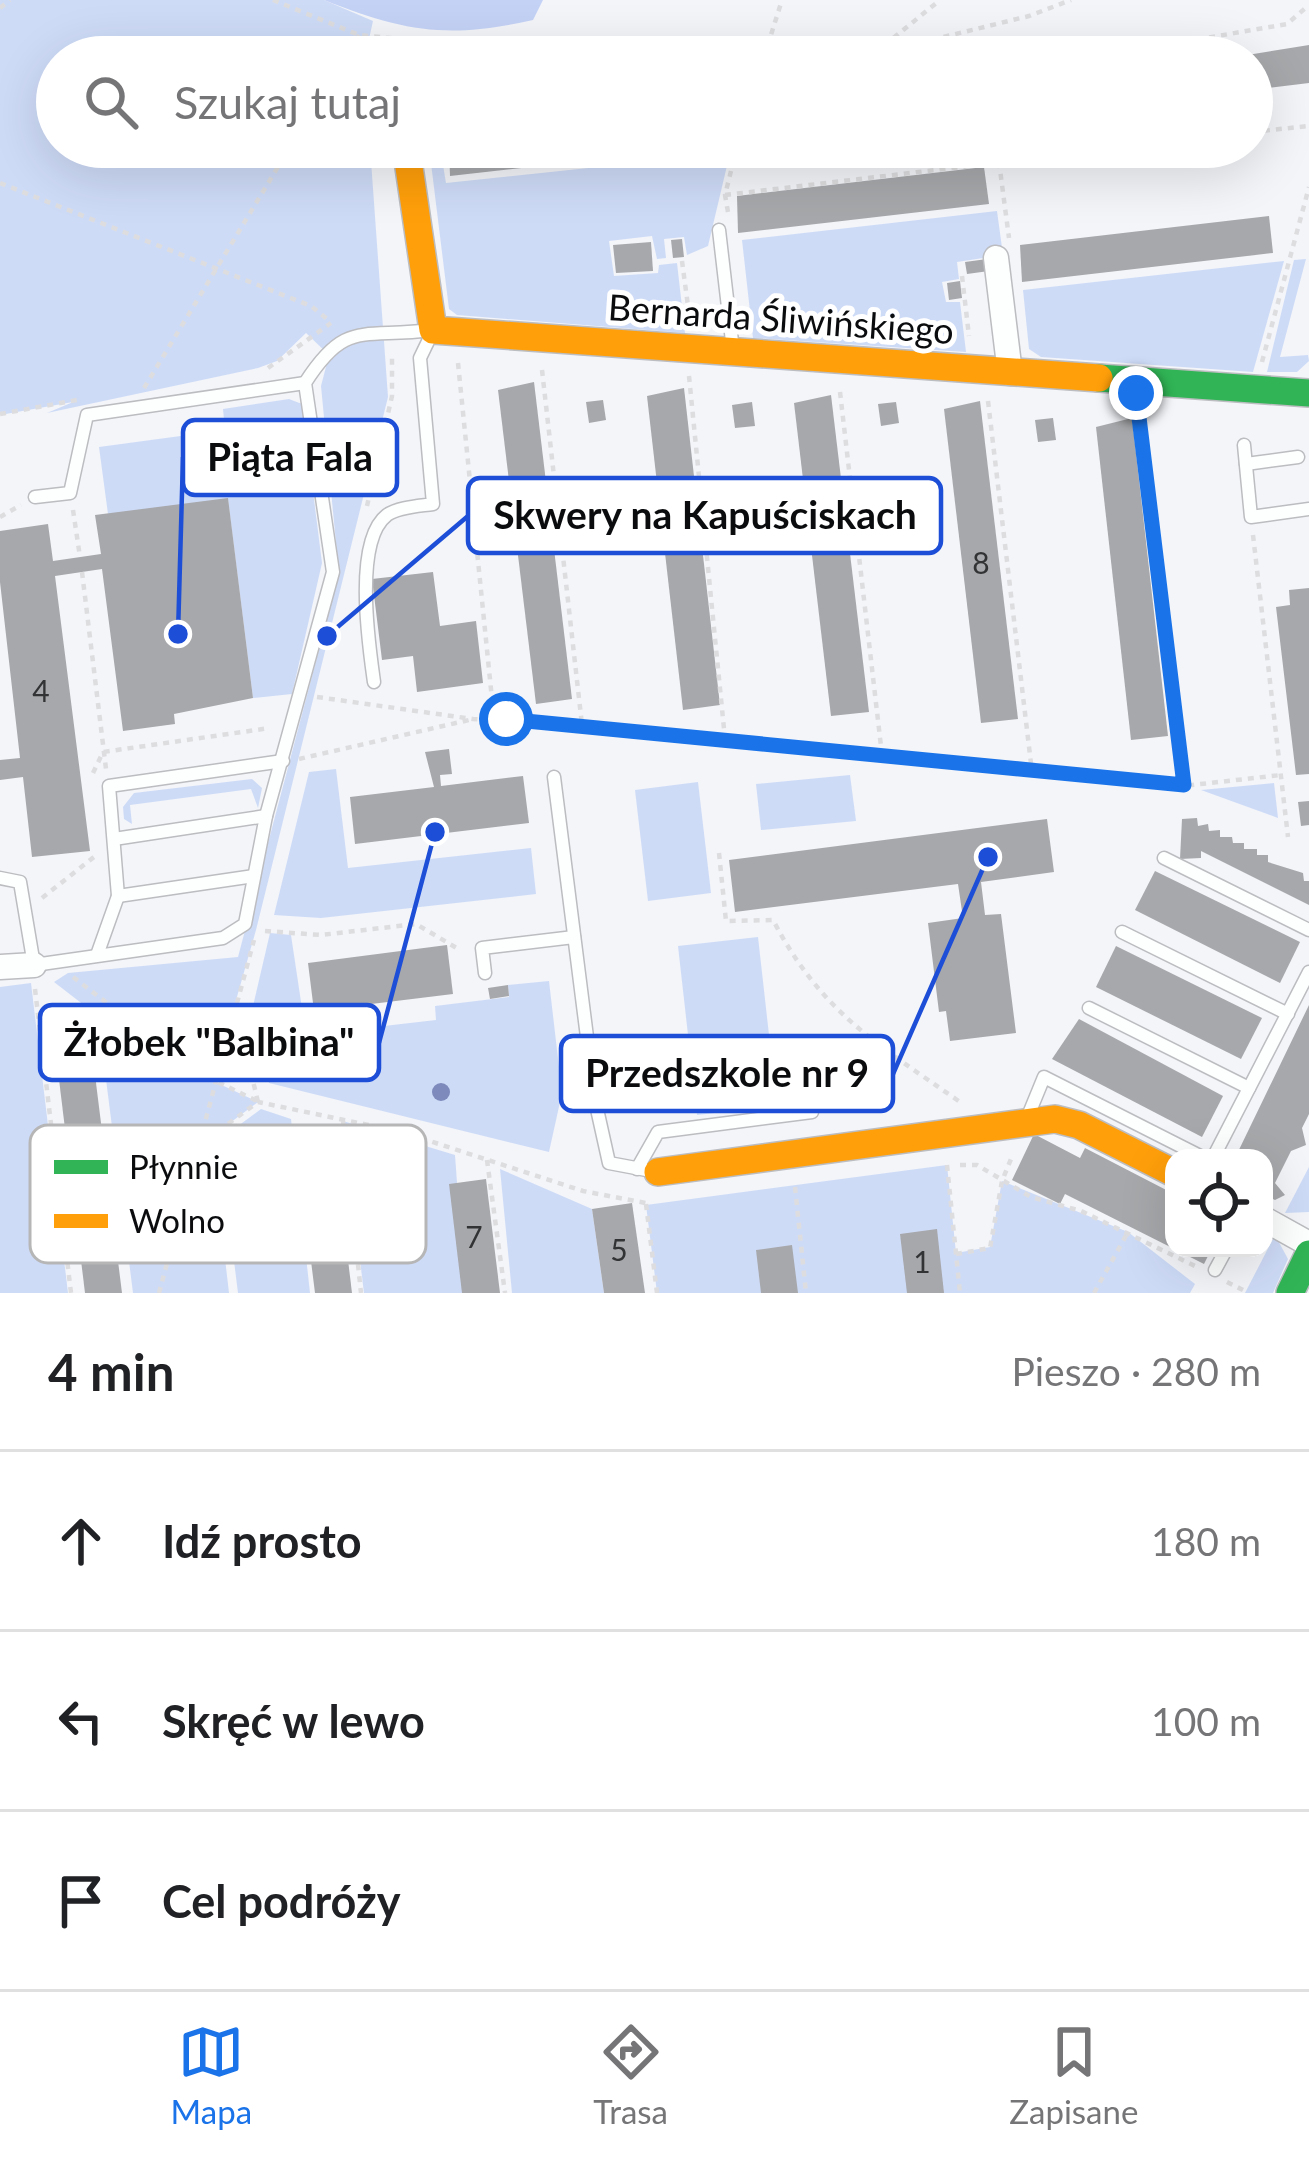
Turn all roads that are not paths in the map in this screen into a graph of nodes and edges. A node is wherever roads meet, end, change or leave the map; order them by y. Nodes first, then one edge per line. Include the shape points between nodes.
1 (410, 168) edge
2 (724, 224) road end
3 (1003, 257) road end
4 (445, 337) junction
5 (734, 351) junction
6 (998, 379) junction
7 (305, 383) junction
8 (1309, 393) edge
9 (1244, 445) dead end
10 (1298, 457) dead end
11 (1246, 464) junction
12 (35, 497) dead end
13 (1309, 509) edge
14 (374, 682) dead end
15 (283, 761) junction
16 (554, 777) dead end
17 (266, 816) junction
18 (114, 839) junction
19 (1164, 858) dead end
20 (254, 876) junction
21 (0, 878) edge
22 (118, 896) junction
23 (1309, 930) edge
24 (1122, 932) dead end
25 (574, 937) junction
26 (97, 955) junction
27 (0, 967) edge
28 (34, 971) junction
29 (1309, 972) edge
30 (485, 973) dead end
31 (1089, 1008) dead end
32 (1288, 1014) junction
33 (1249, 1088) junction
34 (812, 1112) dead end
35 (1026, 1120) junction
36 (1186, 1149) edge
37 (1218, 1149) edge
38 (1165, 1168) edge
39 (647, 1170) junction
40 (1273, 1224) edge
41 (1309, 1244) edge
42 (1309, 1254) edge
43 (1221, 1257) edge
44 (1211, 1272) road end
45 (1290, 1293) edge

1 - 4 street
2 - 5 lane
3 - 6 street
4 - 5 street, Bernarda Śliwińskiego
4 - 7 lane via 352,335 329,345
4 - 14 lane via 420,358 433,504 381,523 362,590
5 - 6 street, Bernarda Śliwińskiego
6 - 8 street, Bernarda Śliwińskiego
7 - 12 lane via 88,415 70,493
7 - 15 lane via 333,572
9 - 11 lane
10 - 11 lane
11 - 13 lane via 1252,517
15 - 17 lane
15 - 18 lane via 110,787
16 - 25 lane
17 - 18 lane
17 - 20 lane
18 - 22 lane
19 - 23 lane
20 - 22 lane
20 - 26 lane via 245,923 223,938
21 - 28 lane via 20,882
22 - 26 lane
24 - 32 lane
25 - 30 lane via 482,948
25 - 39 lane via 609,1163
26 - 28 lane
27 - 28 street
29 - 32 lane
31 - 33 lane
32 - 33 lane
33 - 37 lane
34 - 39 lane via 658,1132
35 - 36 lane via 1044,1077
35 - 38 street via 1078,1125
35 - 39 street
40 - 41 street
42 - 45 street
43 - 44 lane

